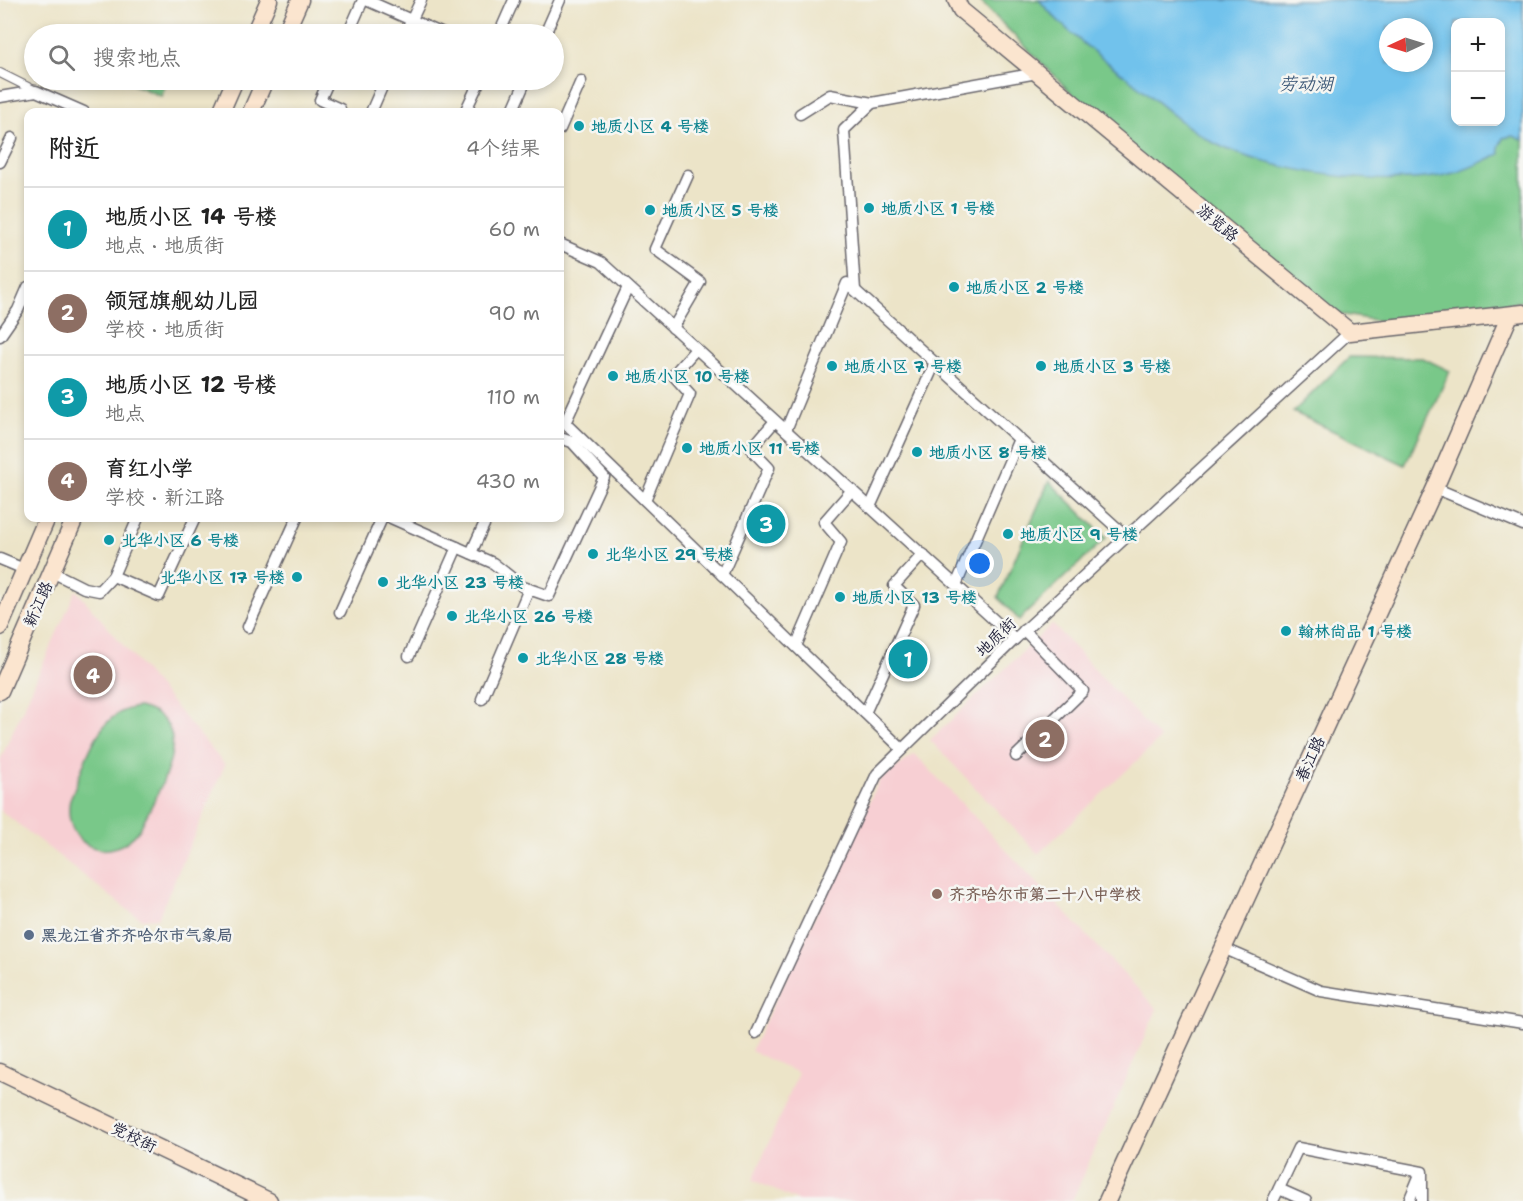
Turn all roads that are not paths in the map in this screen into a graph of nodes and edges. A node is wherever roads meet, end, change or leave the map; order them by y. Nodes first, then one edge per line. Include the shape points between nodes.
1 (269, 0) edge
2 (300, 0) edge
3 (364, 0) edge
4 (421, 0) edge
5 (514, 0) edge
6 (560, 0) edge
7 (956, 0) edge
8 (412, 20) junction
9 (258, 24) edge
10 (289, 24) edge
11 (353, 24) edge
12 (410, 24) edge
13 (421, 24) edge
14 (503, 24) edge
15 (549, 24) edge
16 (0, 73) edge
17 (1036, 73) junction
18 (581, 81) dead end
19 (24, 85) edge
20 (231, 90) edge
21 (261, 90) edge
22 (324, 90) edge
23 (381, 90) edge
24 (475, 90) edge
25 (522, 90) edge
26 (36, 91) joint
27 (0, 97) edge
28 (872, 103) junction
29 (75, 108) edge
30 (223, 108) edge
31 (253, 108) edge
32 (338, 108) edge
33 (373, 108) edge
34 (467, 108) edge
35 (514, 108) edge
36 (800, 114) dead end
37 (564, 120) edge
38 (12, 138) dead end
39 (0, 162) edge
40 (688, 174) dead end
41 (564, 246) edge
42 (628, 287) junction
43 (855, 290) junction
44 (24, 296) edge
45 (1517, 314) edge
46 (673, 328) junction
47 (1350, 332) junction
48 (0, 336) edge
49 (696, 349) junction
50 (935, 363) junction
51 (776, 421) junction
52 (786, 430) junction
53 (564, 439) edge
54 (1019, 439) junction
55 (1435, 488) junction
56 (852, 490) junction
57 (645, 500) junction
58 (870, 507) junction
59 (45, 522) edge
60 (73, 522) edge
61 (136, 522) edge
62 (193, 522) edge
63 (295, 522) edge
64 (380, 522) edge
65 (403, 522) edge
66 (485, 522) edge
67 (1523, 525) edge
68 (1127, 537) junction
69 (457, 547) junction
70 (471, 553) junction
71 (922, 555) junction
72 (0, 559) edge
73 (24, 570) junction
74 (52, 572) junction
75 (722, 575) junction
76 (113, 576) junction
77 (956, 585) junction
78 (529, 590) junction
79 (340, 612) dead end
80 (0, 627) edge
81 (248, 627) dead end
82 (1024, 630) junction
83 (1015, 639) junction
84 (796, 646) junction
85 (409, 656) dead end
86 (0, 691) edge
87 (482, 699) dead end
88 (865, 713) junction
89 (902, 749) junction
90 (1016, 756) dead end
91 (1223, 948) junction
92 (1523, 1023) edge
93 (756, 1033) dead end
94 (0, 1072) edge
95 (1422, 1172) junction
96 (1278, 1189) junction
97 (269, 1201) edge
98 (1107, 1201) edge
99 (1273, 1201) edge
100 (1306, 1201) edge
101 (1408, 1201) edge
102 (1422, 1201) edge

1 - 9 main road
2 - 10 main road
3 - 8 street
3 - 11 street
4 - 8 street
5 - 14 street
6 - 15 street
7 - 17 main road, 游览路 via 961,10
8 - 12 street
8 - 13 street
16 - 19 street
17 - 28 street
17 - 47 main road, 游览路
18 - 37 street
20 - 30 main road
21 - 31 main road
22 - 32 street via 320,100
23 - 33 street
24 - 34 street
25 - 35 street
26 - 27 street
26 - 29 street
28 - 36 street via 830,95
28 - 43 street via 844,130
38 - 39 street
40 - 46 street via 654,249 700,282
41 - 42 street via 601,262
42 - 46 street
42 - 57 street via 565,423
43 - 50 street
43 - 52 street via 847,283
44 - 48 street
45 - 47 main road
45 - 55 main road, 春江路
46 - 49 street
47 - 68 street, 地质街
49 - 51 street
49 - 57 street via 673,375 690,394
50 - 54 street
50 - 58 street
51 - 52 street
51 - 75 street via 751,449 769,468
52 - 56 street
53 - 78 street via 572,442 604,477 549,596
54 - 68 street
54 - 77 street
55 - 67 street
55 - 91 main road, 春江路
56 - 58 street
56 - 84 street via 824,522 841,542
57 - 75 street
58 - 71 street
59 - 73 main road, 新江路
60 - 74 main road, 新江路
61 - 76 street
62 - 76 street via 159,596
63 - 81 street
64 - 79 street
65 - 69 street
66 - 70 street
68 - 82 street, 地质街
69 - 70 street
69 - 85 street
70 - 78 street via 493,563
71 - 77 street
71 - 88 street via 894,586 914,605
72 - 73 street
73 - 80 main road, 新江路
74 - 76 street via 99,591
74 - 86 main road, 新江路
75 - 84 street
77 - 83 street
78 - 87 street
82 - 83 street, 地质街
82 - 90 street via 1083,691
83 - 89 street, 地质街
84 - 88 street
88 - 89 street
89 - 93 street, 地质街 via 877,774
91 - 92 street via 1321,991
91 - 98 main road, 春江路
94 - 97 main road, 党校街
95 - 96 street via 1298,1149
95 - 101 street
95 - 102 street
96 - 99 street
96 - 100 street

